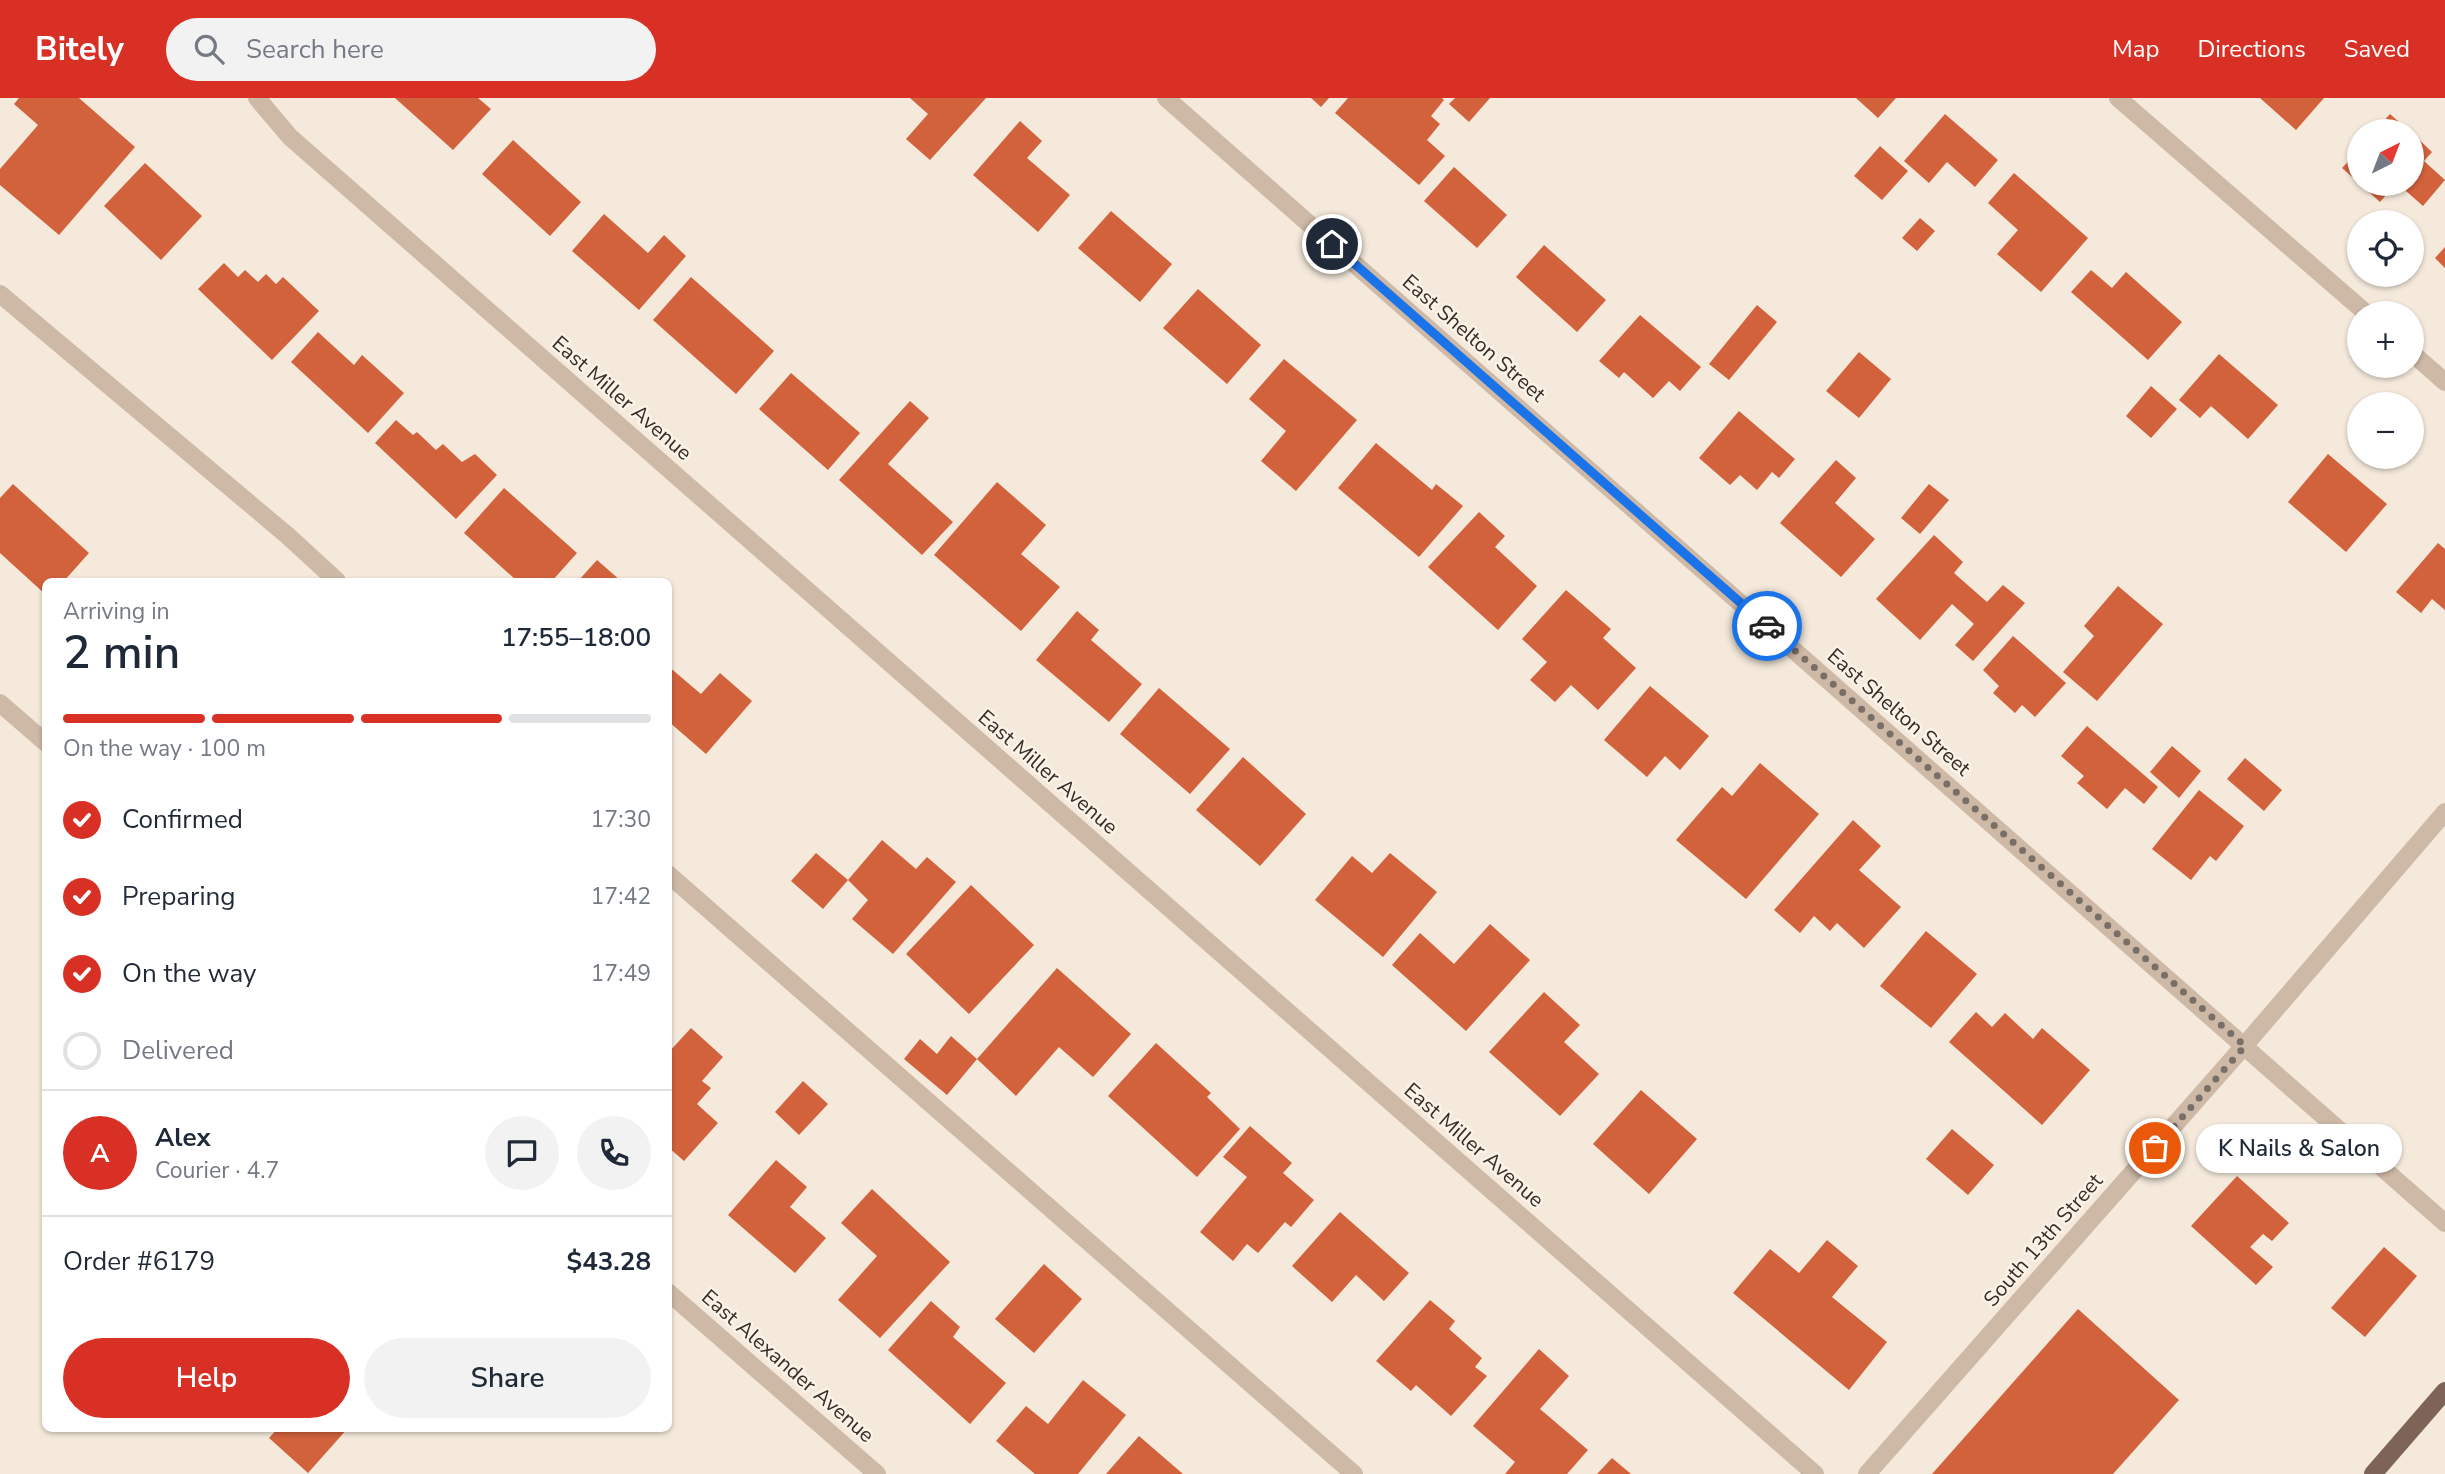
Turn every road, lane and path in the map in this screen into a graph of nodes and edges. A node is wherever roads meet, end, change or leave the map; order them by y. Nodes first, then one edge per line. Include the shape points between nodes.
1 (257, 98) edge
2 (1166, 98) edge
3 (2118, 98) edge
4 (0, 294) edge
5 (2352, 301) edge
6 (2424, 364) edge
7 (2445, 382) edge
8 (334, 578) edge
9 (0, 703) edge
10 (42, 740) edge
11 (2445, 812) edge
12 (672, 877) edge
13 (2245, 1046) junction
14 (2445, 1223) edge
15 (672, 1295) edge
16 (2445, 1391) edge
17 (877, 1474) edge
18 (1354, 1474) edge
19 (1815, 1474) edge
20 (1867, 1474) edge
21 (2373, 1474) edge

1 - 19 street, East Miller Avenue via 311,156
2 - 13 street, East Shelton Street
3 - 5 street
4 - 8 street
6 - 7 street
9 - 10 street
11 - 13 street, South 13th Street
12 - 18 street
13 - 14 street, East Shelton Street
13 - 20 street, South 13th Street
15 - 17 street, East Alexander Avenue
16 - 21 main road

